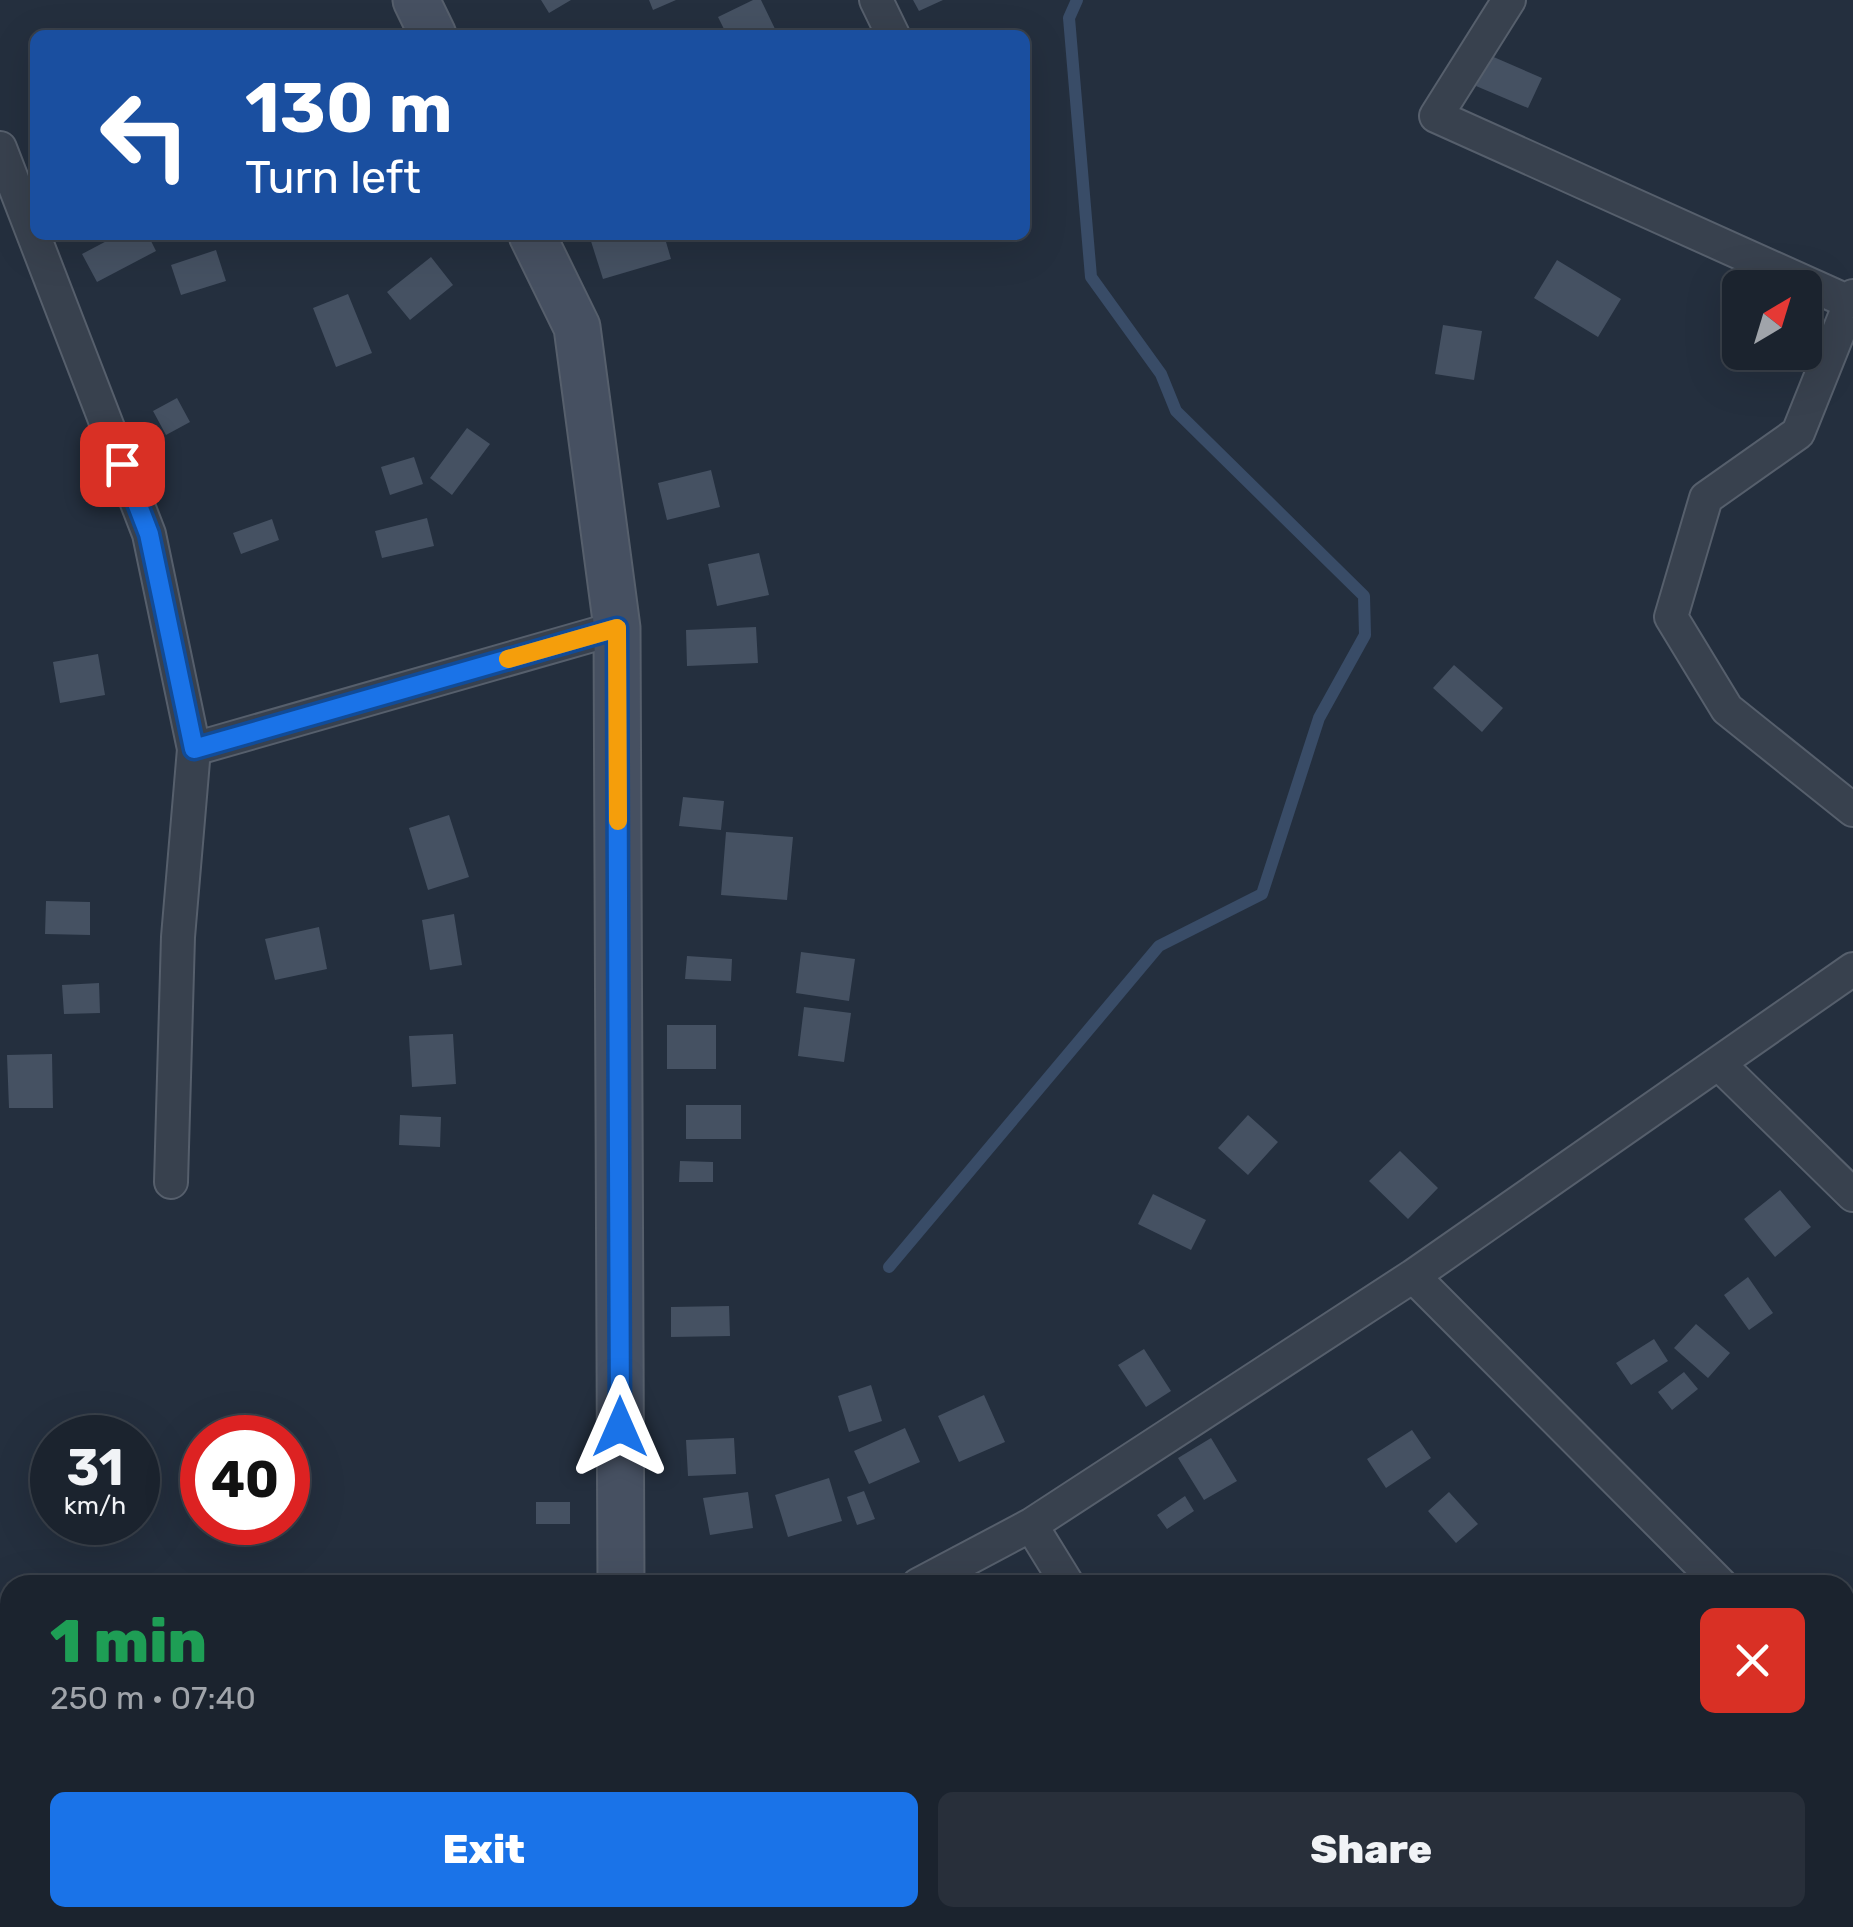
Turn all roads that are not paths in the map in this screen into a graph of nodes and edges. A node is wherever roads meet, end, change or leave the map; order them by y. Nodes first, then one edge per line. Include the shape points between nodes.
1 (416, 0) edge
2 (876, 0) edge
3 (1509, 0) edge
4 (431, 30) edge
5 (891, 30) edge
6 (0, 148) edge
7 (30, 226) edge
8 (36, 240) edge
9 (534, 240) edge
10 (1851, 299) edge
11 (617, 628) junction
12 (194, 749) junction
13 (1853, 810) edge
14 (1853, 969) edge
15 (1720, 1065) junction
16 (170, 1182) dead end
17 (1853, 1195) edge
18 (1413, 1276) junction
19 (1031, 1524) junction
20 (621, 1575) edge
21 (937, 1575) edge
22 (1062, 1575) edge
23 (1711, 1575) edge

1 - 4 street
2 - 5 street
3 - 10 street via 1436,116
6 - 7 street
8 - 12 street via 149,534
9 - 11 street via 577,327
10 - 13 street via 1798,433 1706,498 1671,617 1727,710
11 - 12 street
11 - 20 street
12 - 16 street via 178,937
14 - 15 street
15 - 17 street
15 - 18 street
18 - 19 street
18 - 23 street
19 - 21 street
19 - 22 street

